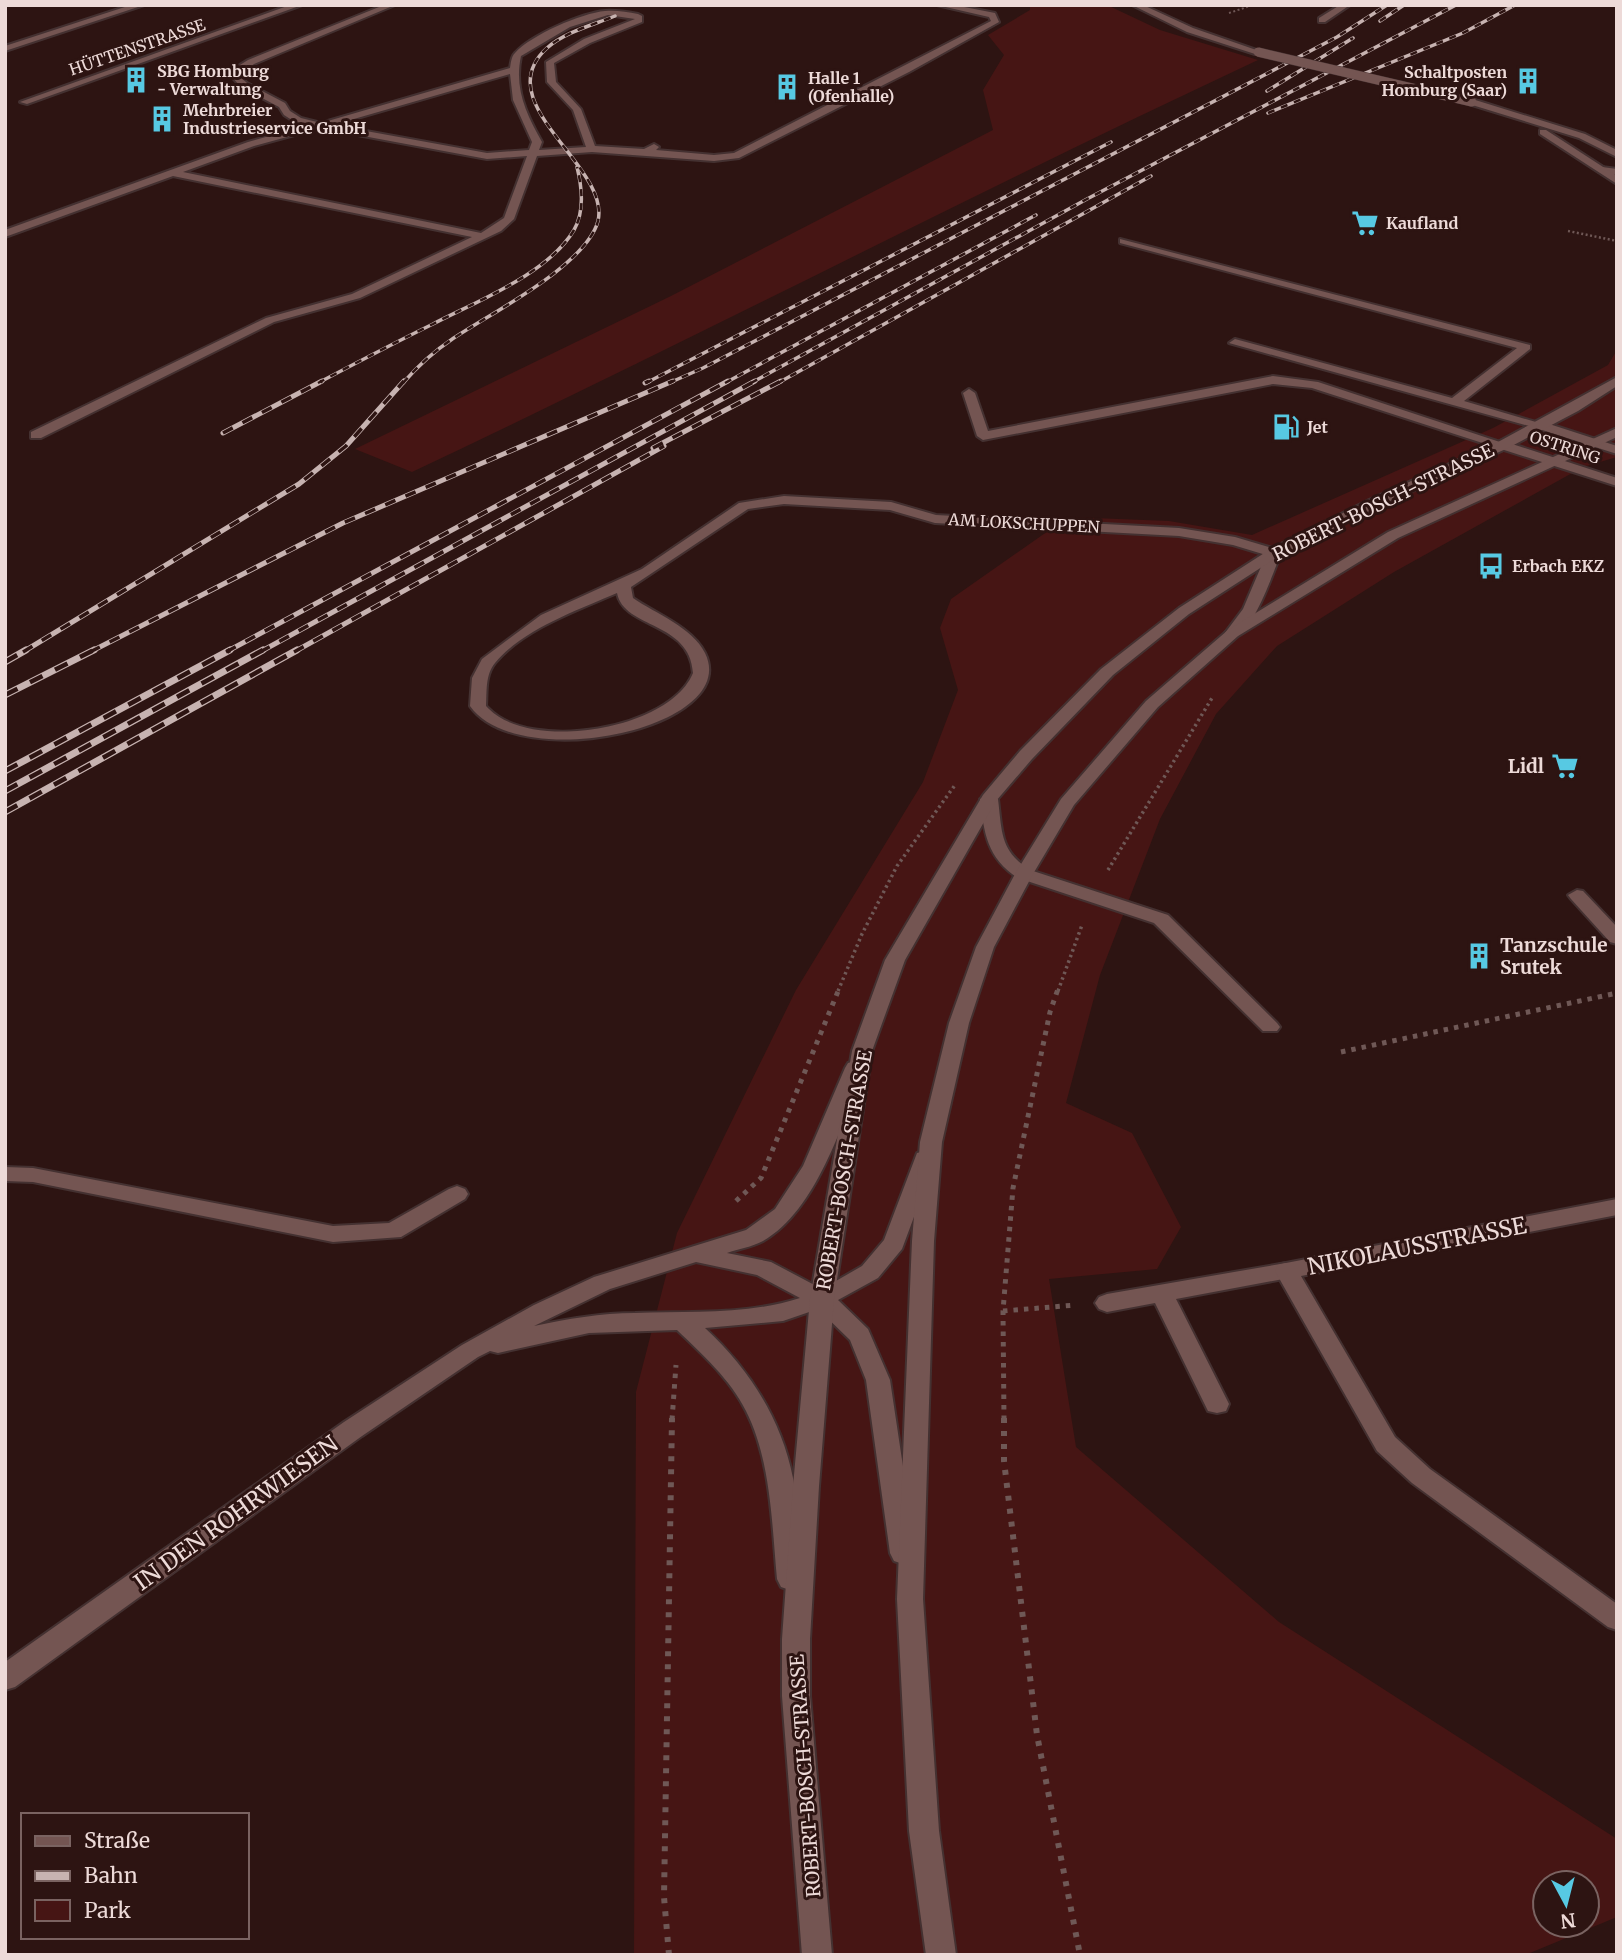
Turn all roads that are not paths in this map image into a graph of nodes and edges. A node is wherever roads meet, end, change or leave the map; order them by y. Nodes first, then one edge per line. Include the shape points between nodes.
1 (140, 5) edge
2 (298, 5) edge
3 (391, 5) edge
4 (941, 5) edge
5 (1136, 5) edge
6 (1346, 5) edge
7 (1150, 9) edge
8 (1322, 20) dead end
9 (5, 49) edge
10 (1258, 52) joint
11 (513, 70) junction
12 (24, 102) dead end
13 (1472, 102) joint
14 (1515, 115) junction
15 (320, 125) junction
16 (660, 144) dead end
17 (592, 149) junction
18 (646, 152) junction
19 (535, 153) junction
20 (1617, 154) edge
21 (1602, 170) junction
22 (171, 172) junction
23 (1617, 172) edge
24 (1617, 181) edge
25 (5, 234) edge
26 (483, 236) junction
27 (1124, 241) dead end
28 (1235, 343) dead end
29 (1617, 381) edge
30 (969, 393) dead end
31 (1453, 402) junction
32 (1539, 425) junction
33 (1617, 432) edge
34 (36, 435) dead end
35 (1597, 442) junction
36 (1503, 445) junction
37 (1617, 450) edge
38 (1555, 461) junction
39 (1617, 482) edge
40 (1274, 553) junction
41 (623, 585) junction
42 (1233, 633) junction
43 (989, 799) junction
44 (1024, 874) junction
45 (1577, 895) dead end
46 (1617, 938) edge
47 (1270, 1027) dead end
48 (862, 1051) junction
49 (931, 1142) junction
50 (5, 1174) edge
51 (457, 1194) dead end
52 (1617, 1207) edge
53 (695, 1255) junction
54 (1286, 1271) junction
55 (1162, 1293) junction
56 (822, 1299) junction
57 (1107, 1303) road end
58 (683, 1322) junction
59 (470, 1352) junction
60 (1217, 1404) dead end
61 (910, 1599) junction
62 (1617, 1619) edge
63 (796, 1639) junction
64 (5, 1678) edge
65 (817, 1955) edge
66 (941, 1955) edge

1 - 9 main road
2 - 12 main road, HÜTTENSTRASSE
3 - 15 main road via 238,70 235,76 244,85 282,105 298,120
4 - 18 main road via 983,12 995,22 736,156
5 - 7 main road
6 - 8 main road
7 - 10 main road via 1189,30
10 - 13 main road, bridge
11 - 15 main road
11 - 17 main road via 517,55 545,36 597,15 638,16 639,20 550,62 554,89 581,115 584,136
11 - 19 main road via 518,104 537,142
13 - 14 main road
14 - 20 main road via 1582,136
14 - 21 main road
15 - 19 main road via 487,156
15 - 22 main road
16 - 18 main road
17 - 18 main road
17 - 19 main road
19 - 26 main road via 509,219
21 - 23 main road
21 - 24 main road
22 - 25 main road
22 - 26 main road
26 - 34 main road via 356,296 270,320
27 - 31 main road via 1527,347
28 - 31 main road, OSTRING
29 - 32 main road, ROBERT-BOSCH-STRASSE
30 - 36 main road, OSTRING via 983,436 1273,380 1314,385
31 - 32 main road, OSTRING
32 - 35 main road, OSTRING
32 - 36 main road, ROBERT-BOSCH-STRASSE
33 - 35 main road, ROBERT-BOSCH-STRASSE
35 - 37 main road, OSTRING
35 - 38 main road, ROBERT-BOSCH-STRASSE
36 - 38 main road, OSTRING
36 - 40 main road, ROBERT-BOSCH-STRASSE
38 - 39 main road, OSTRING
38 - 42 main road, ROBERT-BOSCH-STRASSE via 1394,536
40 - 41 main road, AM LOKSCHUPPEN via 1179,532 971,522 935,519 891,506 784,500 744,506
40 - 42 main road via 1250,610
40 - 43 main road, ROBERT-BOSCH-STRASSE via 1184,611 1107,672
41 - 41 main road, AM LOKSCHUPPEN via 546,618 487,662 480,678 478,706 489,719 532,733 594,733 651,719 685,698 701,673 696,649 682,634 626,600
42 - 44 main road, ROBERT-BOSCH-STRASSE via 1152,704 1067,803
43 - 44 main road via 995,844 1005,863
43 - 48 main road, ROBERT-BOSCH-STRASSE via 895,960
44 - 47 main road via 1161,919
44 - 49 main road, ROBERT-BOSCH-STRASSE via 985,947 959,1023
45 - 46 main road
48 - 53 main road, IN DEN ROHRWIESEN via 813,1167 783,1214 754,1236
48 - 56 main road, ROBERT-BOSCH-STRASSE
49 - 56 main road, IN DEN ROHRWIESEN via 894,1243 870,1272
49 - 61 main road, ROBERT-BOSCH-STRASSE via 922,1241
50 - 51 main road via 33,1175 333,1234 393,1231
52 - 54 main road, NIKOLAUSSTRASSE
53 - 56 main road, IN DEN ROHRWIESEN via 763,1268
53 - 59 main road, IN DEN ROHRWIESEN via 603,1283
54 - 55 main road
54 - 62 main road, NIKOLAUSSTRASSE via 1386,1444 1421,1476
55 - 57 main road
55 - 60 main road
56 - 58 main road, IN DEN ROHRWIESEN via 783,1312
56 - 61 main road, IN DEN ROHRWIESEN via 860,1335 878,1380
56 - 63 main road, ROBERT-BOSCH-STRASSE
58 - 59 main road, IN DEN ROHRWIESEN via 631,1319 559,1328
58 - 63 main road via 724,1360 758,1409 780,1477
59 - 64 main road, IN DEN ROHRWIESEN via 353,1429
61 - 66 main road, ROBERT-BOSCH-STRASSE via 924,1831
63 - 65 main road, ROBERT-BOSCH-STRASSE via 796,1696

